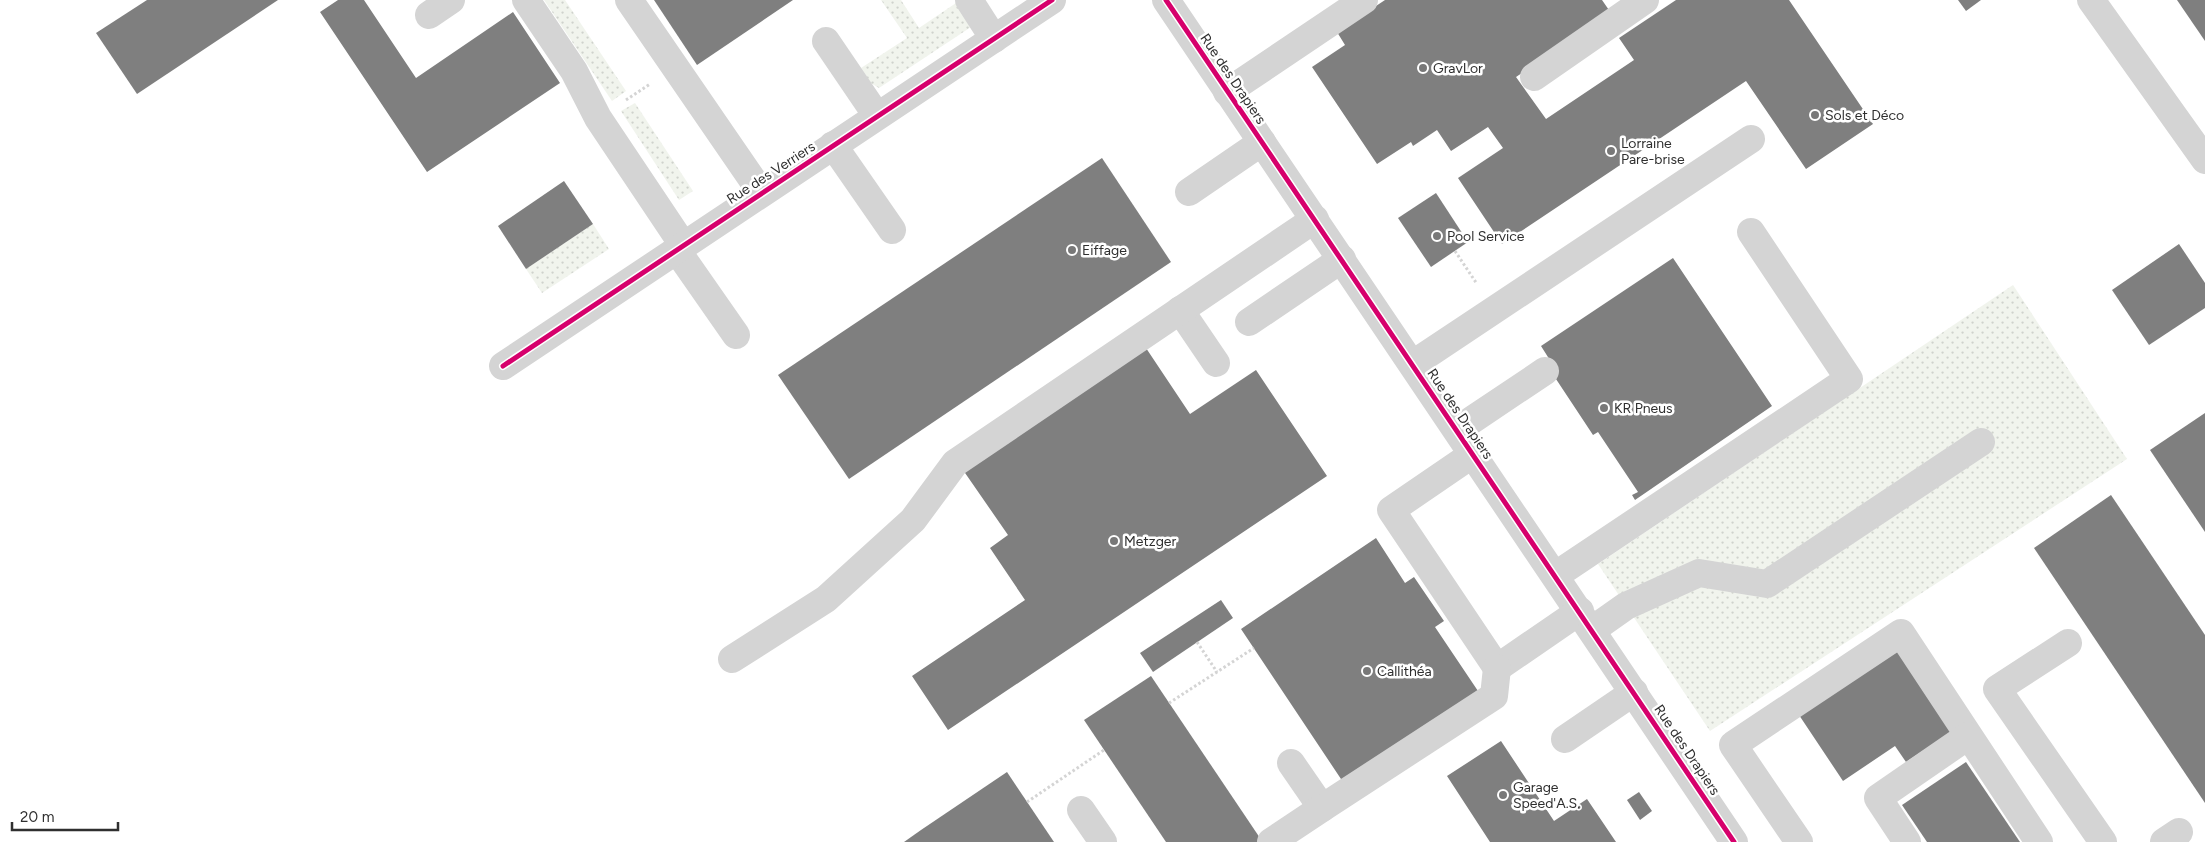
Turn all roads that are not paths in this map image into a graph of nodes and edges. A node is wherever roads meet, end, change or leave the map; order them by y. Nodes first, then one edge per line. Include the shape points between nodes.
1 (451, 0) edge
2 (526, 0) edge
3 (629, 0) edge
4 (968, 0) edge
5 (1052, 0) edge
6 (1166, 0) edge
7 (1364, 0) edge
8 (1645, 0) edge
9 (2091, 0) edge
10 (429, 15) dead end
11 (994, 39) junction
12 (826, 41) dead end
13 (1534, 76) dead end
14 (1228, 92) junction
15 (877, 116) junction
16 (1751, 139) dead end
17 (1262, 142) junction
18 (834, 145) junction
19 (2205, 160) edge
20 (762, 192) junction
21 (1189, 192) dead end
22 (1315, 219) junction
23 (892, 230) dead end
24 (1751, 232) dead end
25 (679, 247) junction
26 (1342, 260) junction
27 (1180, 310) junction
28 (1248, 322) dead end
29 (736, 335) dead end
30 (1216, 363) dead end
31 (1413, 364) junction
32 (502, 366) dead end
33 (1545, 371) dead end
34 (1457, 430) junction
35 (1981, 442) dead end
36 (1473, 454) junction
37 (1556, 575) junction
38 (1586, 620) junction
39 (2068, 644) dead end
40 (732, 659) dead end
41 (1497, 668) junction
42 (1634, 692) junction
43 (1968, 736) junction
44 (1565, 739) dead end
45 (1291, 763) dead end
46 (1322, 808) junction
47 (1081, 810) dead end
48 (1103, 842) edge
49 (1271, 842) edge
50 (1734, 842) edge
51 (1799, 842) edge
52 (1907, 842) edge
53 (2039, 842) edge
54 (2104, 842) edge

1 - 10 street
2 - 25 street via 574,71 598,118
3 - 20 street
4 - 11 street
5 - 11 street, Rue des Verriers
6 - 14 street, Rue des Drapiers
7 - 14 street
8 - 13 street
9 - 19 street
11 - 15 street, Rue des Verriers
12 - 15 street
14 - 17 street, Rue des Drapiers
15 - 18 street, Rue des Verriers
16 - 31 street
17 - 21 street
17 - 22 street, Rue des Drapiers
18 - 20 street, Rue des Verriers
18 - 23 street
20 - 25 street, Rue des Verriers
22 - 26 street, Rue des Drapiers
22 - 27 street
24 - 37 street via 1849,379
25 - 29 street
25 - 32 street, Rue des Verriers
26 - 28 street
26 - 31 street, Rue des Drapiers
27 - 30 street
27 - 40 street via 955,463 913,520 826,599
31 - 34 street, Rue des Drapiers
33 - 34 street
34 - 36 street, Rue des Drapiers
35 - 38 street via 1767,584 1699,573
36 - 37 street, Rue des Drapiers
36 - 41 street via 1391,510
37 - 38 street, Rue des Drapiers
38 - 41 street
38 - 42 street, Rue des Drapiers
39 - 54 street via 1997,689
41 - 46 street via 1494,696
42 - 44 street
42 - 50 street, Rue des Drapiers
43 - 51 street via 1901,633 1733,745
43 - 52 street via 1878,798
43 - 53 street
45 - 46 street
46 - 49 street
47 - 48 street

